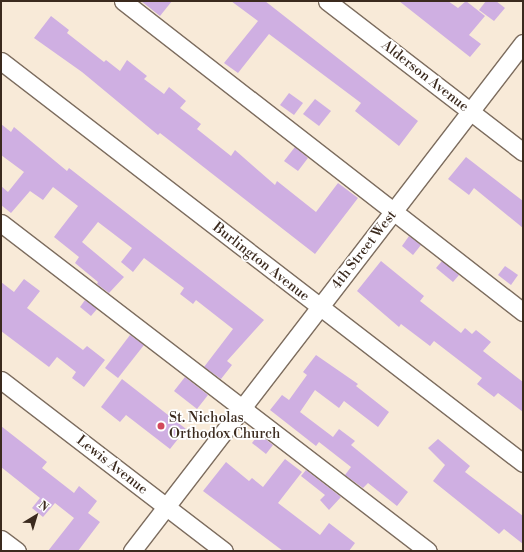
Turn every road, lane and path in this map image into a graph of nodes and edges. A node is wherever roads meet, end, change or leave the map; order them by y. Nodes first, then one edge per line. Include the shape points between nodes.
1 (122, 1) edge
2 (327, 1) edge
3 (523, 43) edge
4 (1, 61) edge
5 (470, 112) junction
6 (523, 152) edge
7 (393, 212) junction
8 (1, 223) edge
9 (320, 308) junction
10 (523, 312) edge
11 (1, 380) edge
12 (242, 408) junction
13 (523, 463) edge
14 (166, 507) junction
15 (1, 539) edge
16 (17, 551) edge
17 (132, 551) edge
18 (224, 551) edge
19 (428, 551) edge

1 - 7 street
2 - 5 street, Alderson Avenue
3 - 5 street, 4th Street West
4 - 9 street, Burlington Avenue
5 - 6 street, Alderson Avenue
5 - 7 street, 4th Street West
7 - 9 street, 4th Street West
7 - 10 street
8 - 12 street
9 - 12 street, 4th Street West
9 - 13 street, Burlington Avenue
11 - 14 street, Lewis Avenue
12 - 14 street, 4th Street West
12 - 19 street
14 - 17 street, 4th Street West
14 - 18 street, Lewis Avenue
15 - 16 street

